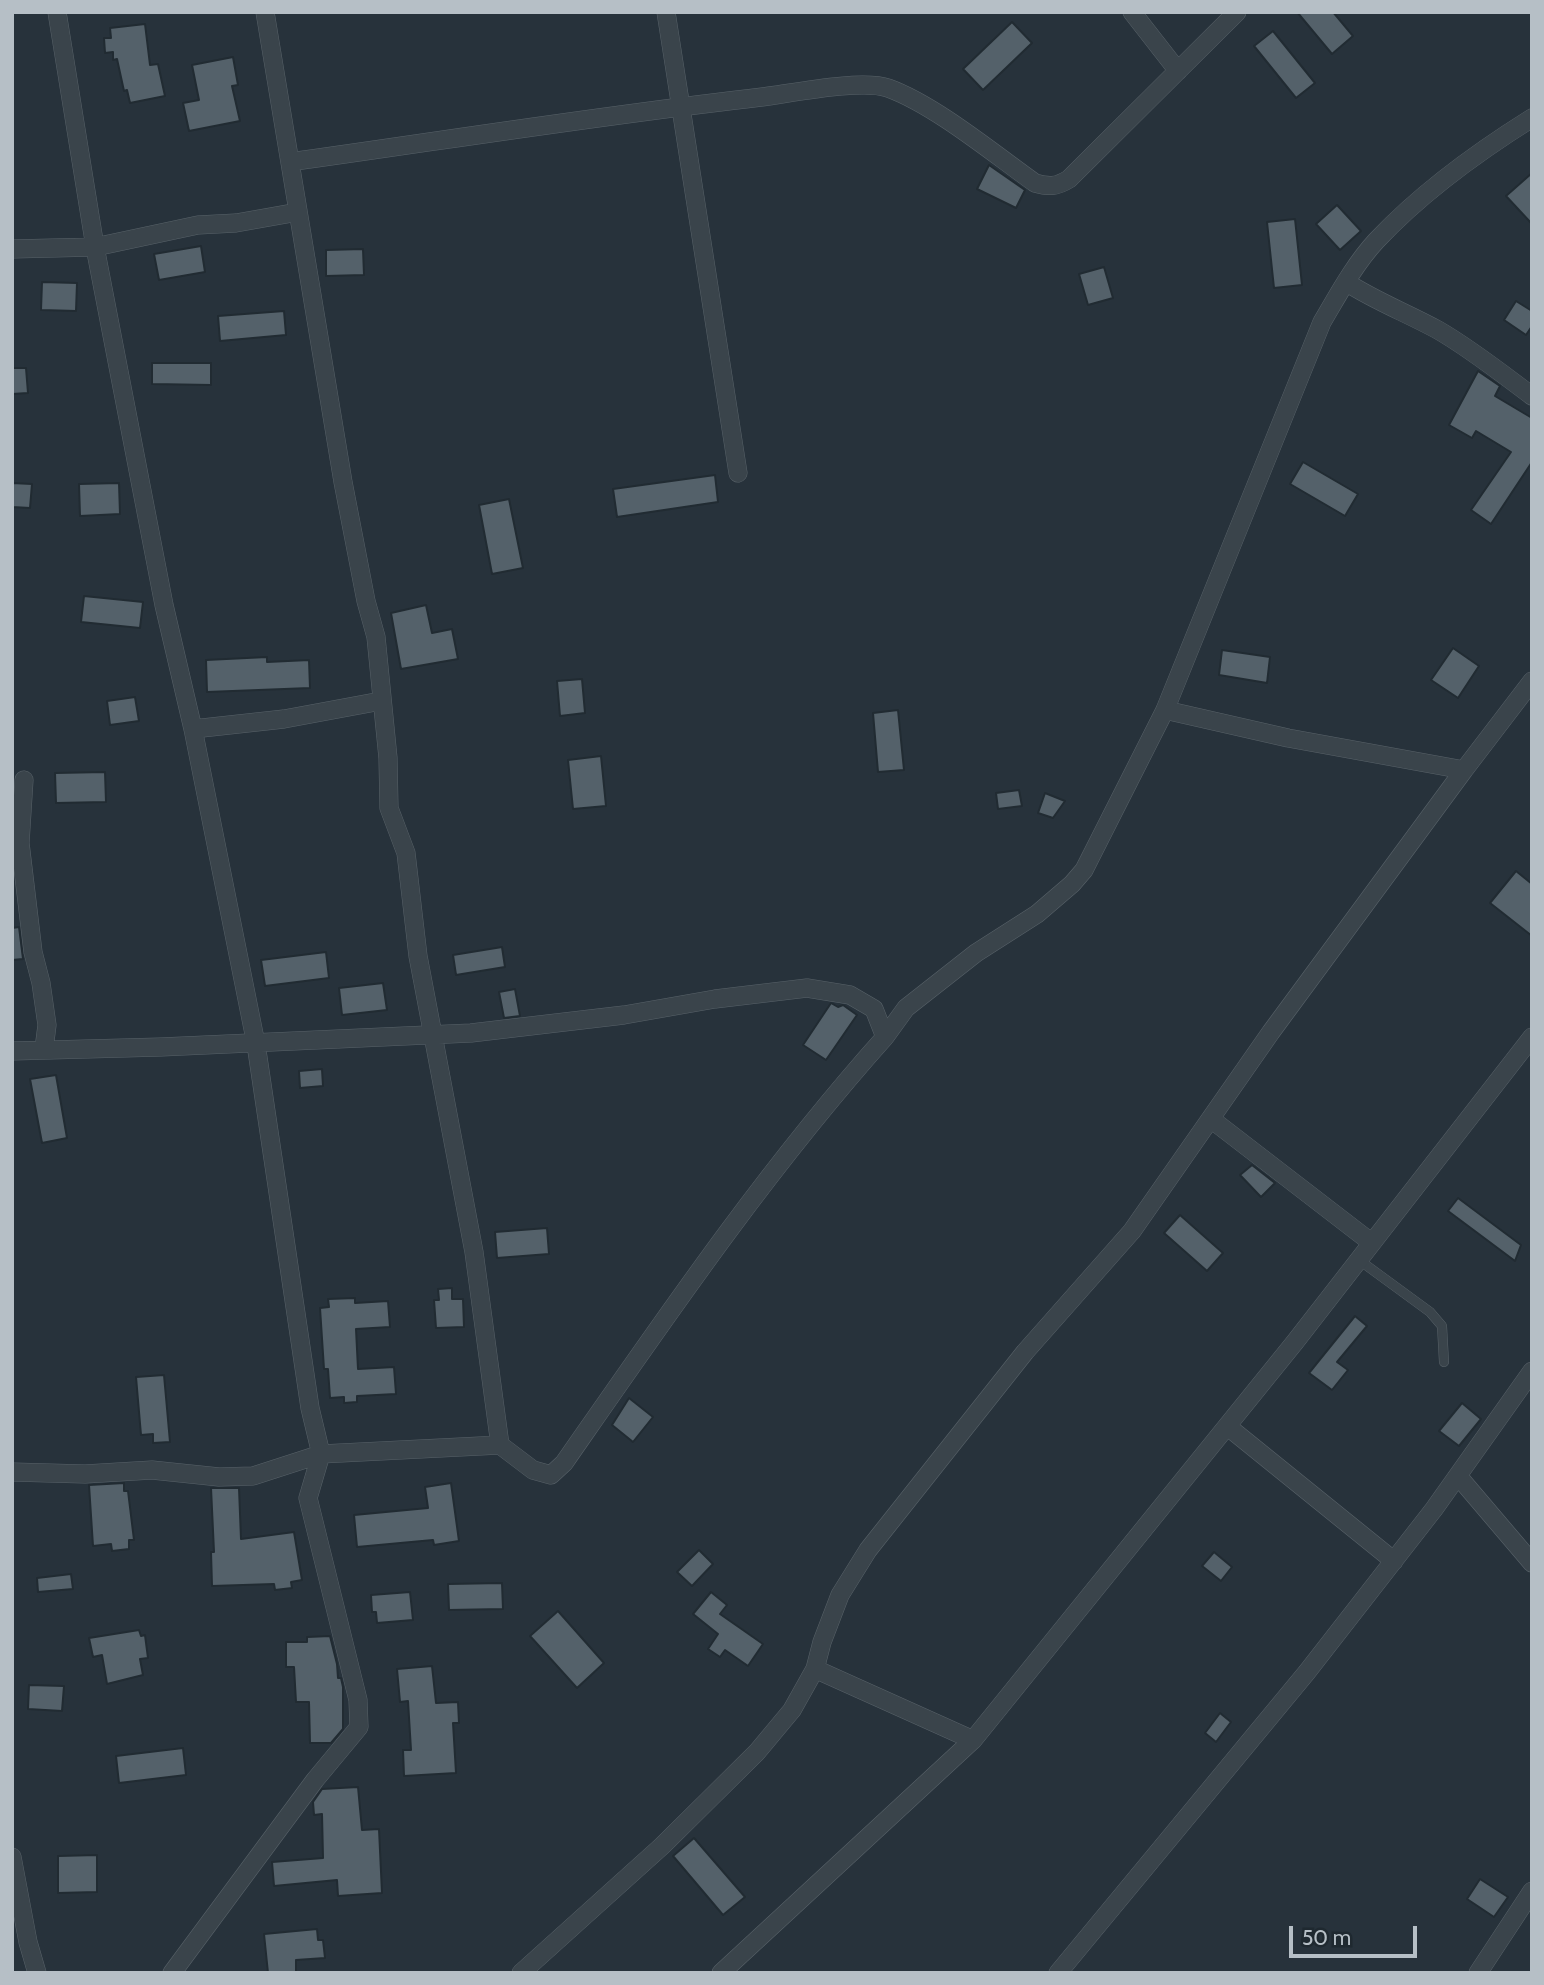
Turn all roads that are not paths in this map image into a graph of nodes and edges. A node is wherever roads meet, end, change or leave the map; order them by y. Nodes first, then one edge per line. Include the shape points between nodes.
1 (57, 12) edge
2 (265, 12) edge
3 (666, 12) edge
4 (1132, 12) edge
5 (1237, 12) edge
6 (1178, 71) junction
7 (679, 106) junction
8 (1532, 118) edge
9 (290, 162) junction
10 (298, 212) junction
11 (95, 247) junction
12 (12, 250) edge
13 (1346, 282) junction
14 (1532, 396) edge
15 (738, 473) dead end
16 (1532, 681) edge
17 (382, 701) junction
18 (1165, 710) junction
19 (193, 729) junction
20 (1464, 770) junction
21 (24, 780) dead end
22 (434, 1036) junction
23 (885, 1037) junction
24 (1532, 1037) edge
25 (256, 1044) junction
26 (44, 1049) junction
27 (12, 1051) edge
28 (1211, 1119) junction
29 (1372, 1243) junction
30 (1359, 1259) junction
31 (1444, 1362) dead end
32 (1532, 1371) edge
33 (1227, 1426) junction
34 (500, 1445) junction
35 (321, 1454) junction
36 (12, 1472) edge
37 (1458, 1476) junction
38 (1394, 1560) junction
39 (1532, 1563) edge
40 (815, 1669) junction
41 (973, 1740) junction
42 (12, 1857) edge
43 (1532, 1891) edge
44 (37, 1973) edge
45 (172, 1973) edge
46 (521, 1973) edge
47 (721, 1973) edge
48 (1058, 1973) edge
49 (1478, 1973) edge

1 - 11 street
2 - 9 street
3 - 7 street
4 - 6 street
5 - 6 street
6 - 7 street via 1069,179 1049,187 1035,183 935,114 886,88 856,86
7 - 9 street
7 - 15 street
8 - 13 street via 1413,204 1374,243
9 - 10 street
10 - 11 street via 198,225
10 - 17 street via 343,482 376,637
11 - 12 street
11 - 19 street via 164,606
13 - 14 street via 1439,331
13 - 18 street via 1322,322 1296,382
16 - 20 street
17 - 19 street
17 - 22 street via 389,808 406,853 418,956
18 - 20 street
18 - 23 street via 1081,875 1037,914 976,953 906,1008
19 - 25 street
20 - 28 street
21 - 26 street via 20,843 47,1025
22 - 23 street via 807,988 850,995 874,1009
22 - 25 street
22 - 34 street via 474,1252
23 - 34 street via 723,1237 564,1463 551,1475 533,1470
24 - 29 street
25 - 26 street
25 - 35 street via 310,1408
26 - 27 street
28 - 29 street
28 - 40 street via 1132,1231 1025,1352 868,1550 840,1595
29 - 30 street
30 - 31 lane via 1442,1326
30 - 33 street
32 - 37 street
33 - 38 street
33 - 41 street
34 - 35 street
35 - 36 street via 253,1476 145,1469 85,1474
35 - 45 street via 308,1498 358,1700 359,1727
37 - 38 street
37 - 39 street
38 - 48 street
40 - 41 street
40 - 46 street via 792,1710 757,1752 662,1846
41 - 47 street
42 - 44 street
43 - 49 street

